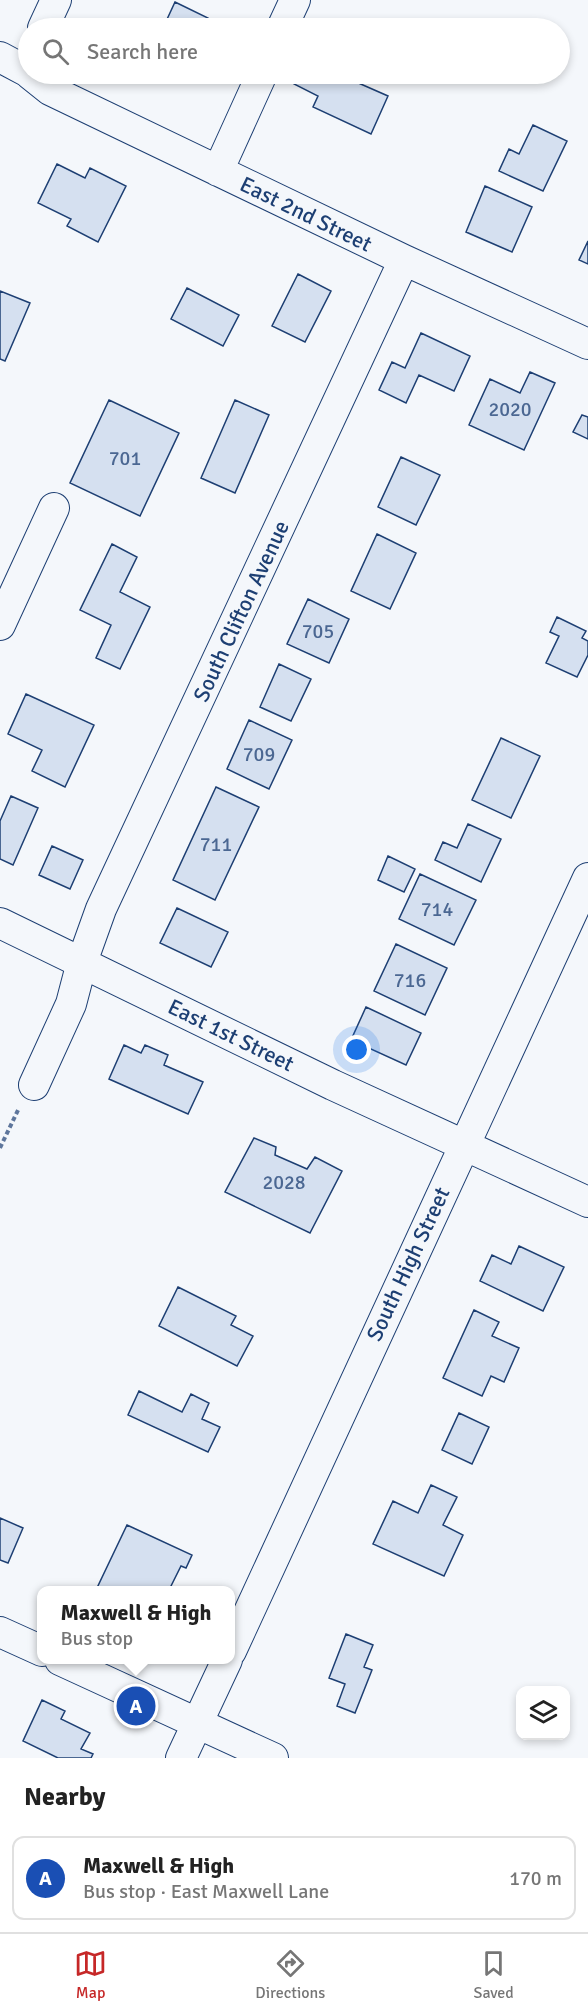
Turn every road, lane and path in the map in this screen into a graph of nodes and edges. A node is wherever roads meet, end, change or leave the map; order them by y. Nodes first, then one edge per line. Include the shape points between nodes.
1 (56, 0) edge
2 (295, 0) edge
3 (48, 18) edge
4 (287, 18) edge
5 (43, 84) edge
6 (257, 84) edge
7 (218, 171) junction
8 (404, 260) junction
9 (588, 344) edge
10 (54, 508) dead end
11 (0, 625) edge
12 (588, 878) edge
13 (0, 923) edge
14 (82, 962) junction
15 (34, 1085) joint
16 (463, 1145) junction
17 (0, 1148) edge
18 (588, 1202) edge
19 (0, 1632) edge
20 (235, 1642) edge
21 (37, 1649) edge
22 (71, 1664) edge
23 (225, 1664) edge
24 (198, 1722) junction
25 (181, 1758) edge
26 (273, 1758) edge

1 - 3 street
2 - 4 street
5 - 7 street, East 2nd Street
6 - 7 street
7 - 8 street, East 2nd Street
8 - 9 street, East 2nd Street
8 - 14 street, South Clifton Avenue via 102,909
10 - 11 street
12 - 16 street, South High Street
13 - 14 street, East 1st Street
14 - 15 street, South Clifton Avenue via 69,1011
14 - 16 street, East 1st Street
15 - 17 path via 24,1097
16 - 18 street, East 1st Street
16 - 20 street, South High Street
19 - 21 street
22 - 24 street
23 - 24 street
24 - 25 street
24 - 26 street

